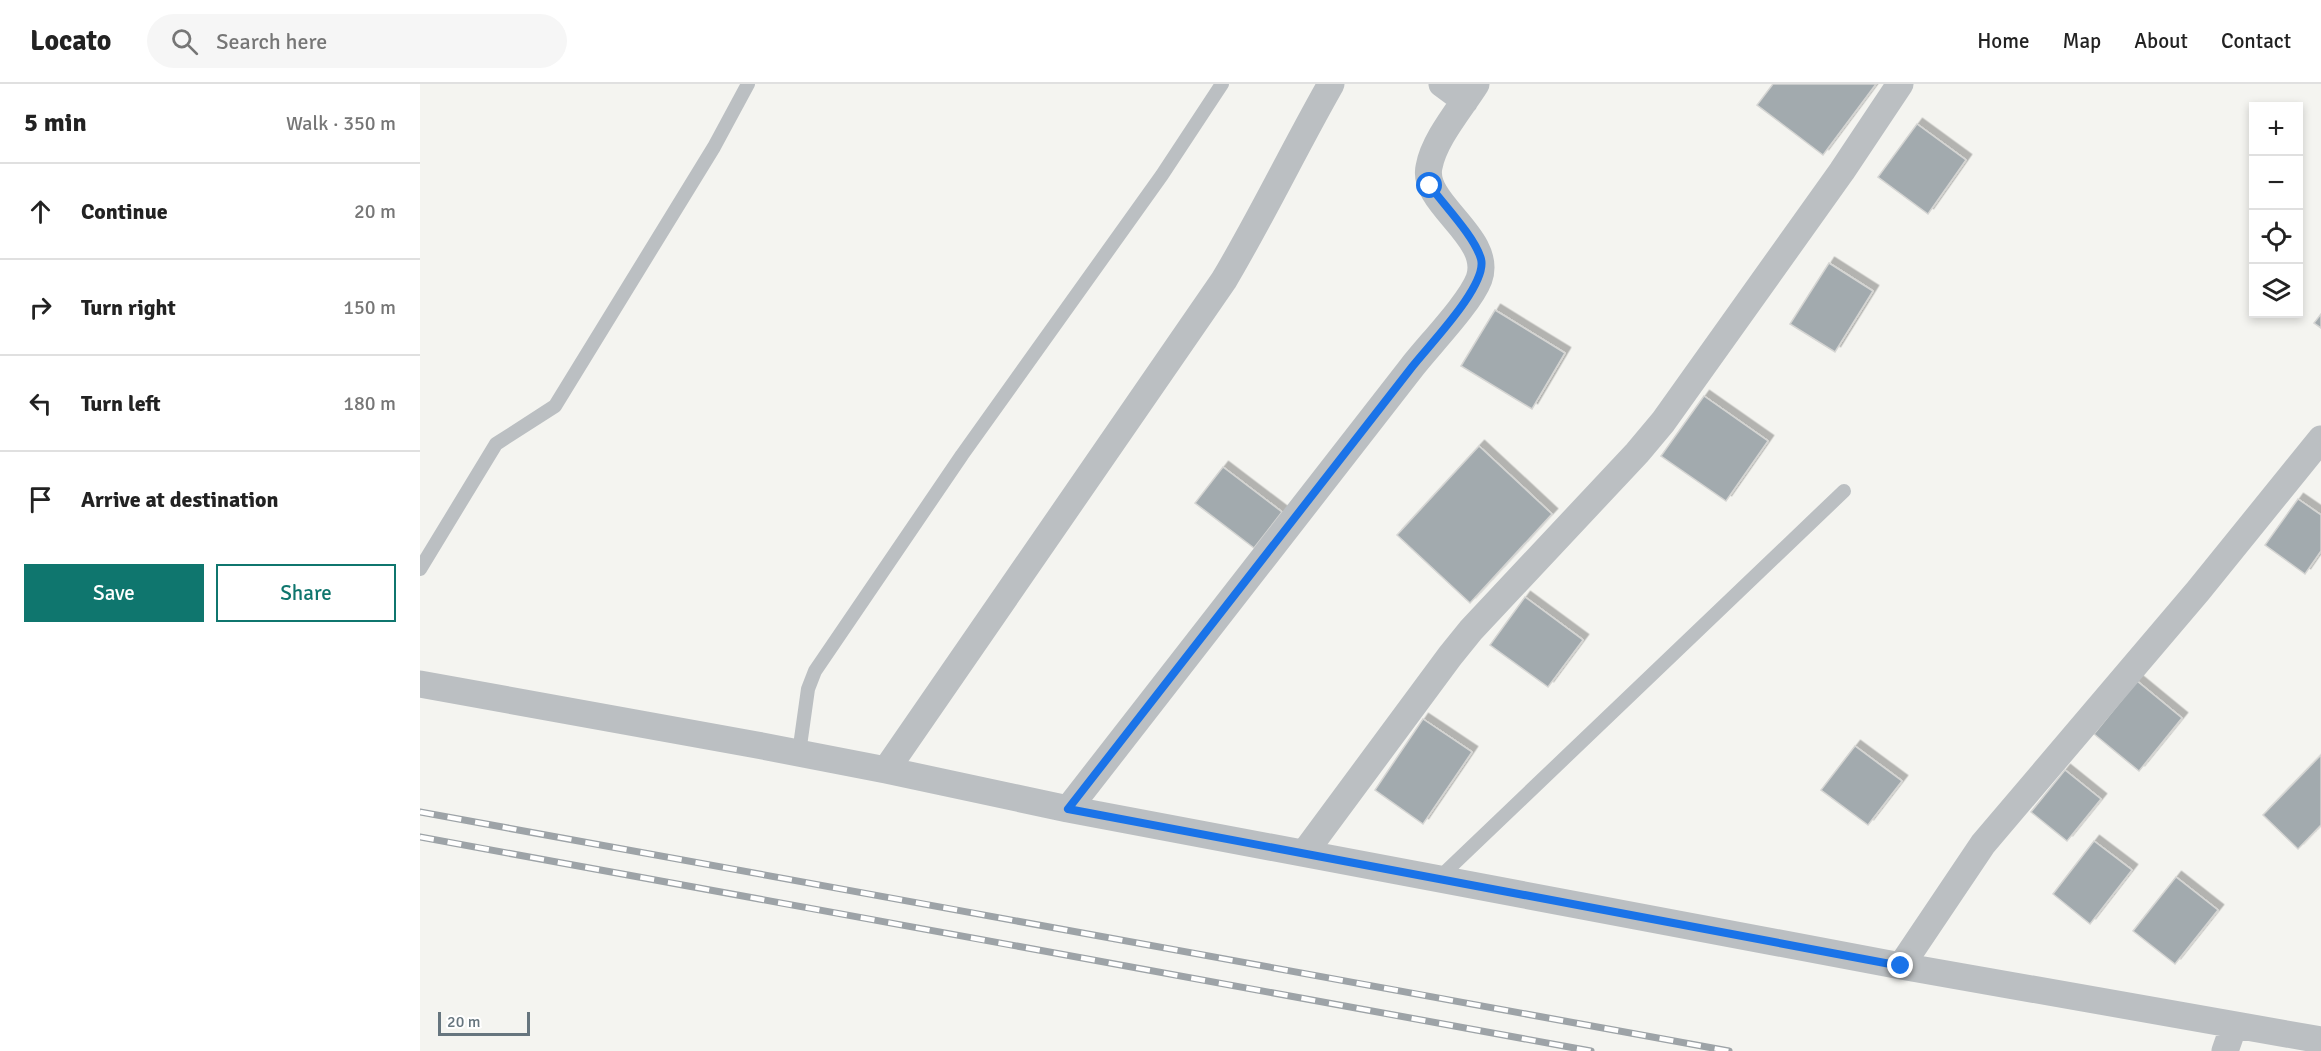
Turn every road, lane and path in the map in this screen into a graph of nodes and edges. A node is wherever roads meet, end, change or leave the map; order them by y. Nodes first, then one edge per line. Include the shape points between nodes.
1 (748, 84) edge
2 (1222, 84) edge
3 (1331, 84) edge
4 (1442, 84) edge
5 (1899, 84) edge
6 (1471, 92) edge
7 (2321, 439) edge
8 (1844, 492) dead end
9 (420, 569) edge
10 (420, 684) edge
11 (799, 753) junction
12 (886, 770) junction
13 (1068, 809) junction
14 (1305, 852) junction
15 (1439, 878) junction
16 (1901, 966) junction
17 (2234, 1025) junction
18 (2321, 1040) edge
19 (2225, 1051) edge

1 - 9 lane via 714,147 555,406 496,444
2 - 11 lane via 815,671 808,689
3 - 12 street via 1224,280
4 - 6 street
5 - 14 street via 1842,171 1663,422 1464,639
6 - 13 street via 1435,147 1428,169 1430,186 1473,242 1481,260 1475,287
7 - 16 street via 1983,844
8 - 15 lane
10 - 11 street
11 - 12 street
12 - 13 street
13 - 14 street
14 - 15 street
15 - 16 street
16 - 17 street
17 - 18 street
17 - 19 street

